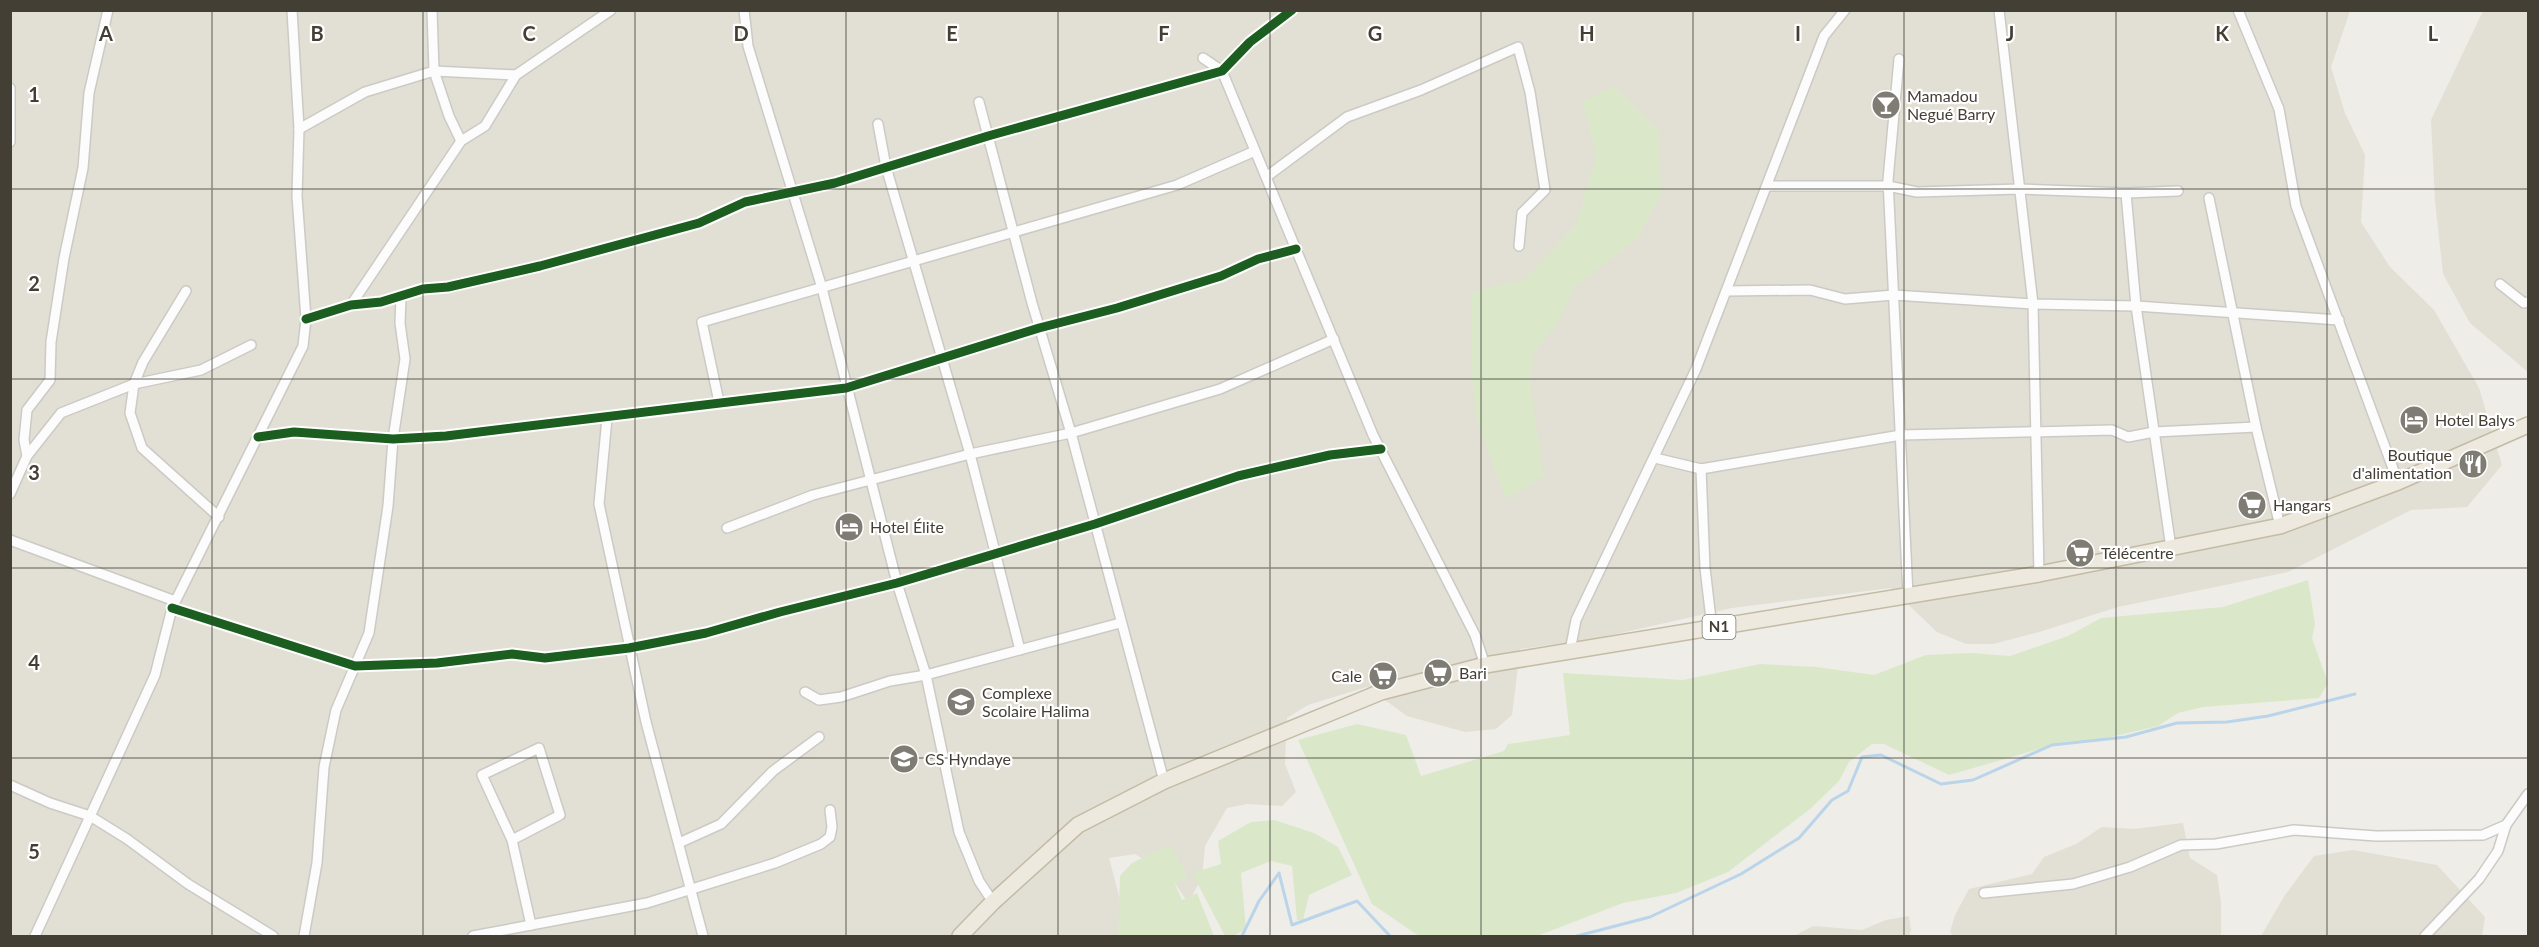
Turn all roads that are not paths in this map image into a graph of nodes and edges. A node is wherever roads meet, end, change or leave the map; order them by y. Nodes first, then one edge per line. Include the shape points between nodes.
1 (108, 10) edge
2 (291, 10) edge
3 (432, 10) edge
4 (611, 10) edge
5 (744, 10) edge
6 (1292, 10) edge
7 (1845, 10) edge
8 (1999, 10) edge
9 (2238, 10) edge
10 (1203, 58) dead end
11 (1899, 59) dead end
12 (434, 71) junction
13 (1222, 71) junction
14 (516, 75) junction
15 (10, 88) edge
16 (979, 102) dead end
17 (878, 124) dead end
18 (299, 129) junction
19 (988, 136) junction
20 (461, 141) junction
21 (10, 142) edge
22 (1255, 151) junction
23 (886, 167) junction
24 (1266, 177) junction
25 (1768, 186) junction
26 (1888, 186) junction
27 (2020, 189) junction
28 (2178, 190) dead end
29 (794, 192) junction
30 (2126, 193) junction
31 (2209, 198) dead end
32 (1013, 234) junction
33 (1519, 246) dead end
34 (1296, 249) junction
35 (914, 262) junction
36 (2500, 284) dead end
37 (822, 288) junction
38 (186, 291) dead end
39 (1727, 291) junction
40 (1894, 295) junction
41 (401, 297) junction
42 (2529, 302) edge
43 (2033, 304) junction
44 (351, 305) junction
45 (2136, 306) junction
46 (2233, 314) junction
47 (306, 319) junction
48 (2339, 321) junction
49 (1039, 328) junction
50 (1334, 339) junction
51 (251, 345) dead end
52 (943, 358) junction
53 (134, 384) junction
54 (846, 388) junction
55 (719, 402) junction
56 (607, 418) junction
57 (2529, 425) edge
58 (2256, 427) junction
59 (2036, 432) junction
60 (2154, 432) junction
61 (1071, 433) junction
62 (1901, 435) junction
63 (258, 438) junction
64 (393, 439) junction
65 (1381, 449) junction
66 (970, 454) junction
67 (27, 456) junction
68 (1654, 458) junction
69 (1701, 470) junction
70 (871, 481) junction
71 (2398, 482) junction
72 (10, 494) edge
73 (219, 517) junction
74 (1095, 524) junction
75 (2280, 526) junction
76 (727, 528) dead end
77 (10, 540) edge
78 (2171, 548) junction
79 (995, 554) junction
80 (2039, 574) junction
81 (897, 583) junction
82 (1908, 595) junction
83 (173, 605) junction
84 (1120, 622) junction
85 (1712, 628) junction
86 (629, 648) junction
87 (1020, 650) junction
88 (1570, 651) junction
89 (1485, 665) junction
90 (356, 666) junction
91 (926, 675) junction
92 (805, 692) dead end
93 (819, 737) dead end
94 (1164, 781) junction
95 (10, 785) edge
96 (2529, 794) edge
97 (830, 810) dead end
98 (90, 816) junction
99 (2506, 825) junction
100 (512, 840) junction
101 (679, 843) junction
102 (693, 891) junction
103 (1984, 893) dead end
104 (993, 902) junction
105 (531, 925) junction
106 (35, 936) edge
107 (273, 936) edge
108 (304, 936) edge
109 (473, 936) edge
110 (703, 936) edge
111 (960, 936) edge
112 (2426, 936) edge

1 - 67 street via 89,93 83,168 57,300 50,380 27,410
2 - 18 street
3 - 12 street
4 - 14 street
5 - 29 street via 748,46
6 - 13 street via 1250,42
7 - 25 street via 1824,36
8 - 27 street
9 - 48 street via 2278,109 2296,206
10 - 13 street
11 - 26 street
12 - 14 street
12 - 18 street via 365,92
12 - 20 street
13 - 19 street
13 - 22 street
14 - 20 street via 485,126
15 - 21 street
16 - 19 street
17 - 23 street
18 - 47 street via 297,196
19 - 23 street
19 - 32 street
20 - 44 street
22 - 24 street
22 - 32 street via 1177,185
23 - 29 street
23 - 35 street
24 - 33 street via 1347,117 1421,90 1518,47 1542,155 1545,190 1522,213
24 - 34 street
25 - 26 street
25 - 39 street
26 - 27 street via 1917,192
26 - 40 street
27 - 30 street
27 - 43 street
28 - 30 street
29 - 37 street
29 - 41 street via 745,202 699,223 540,266 423,289
30 - 45 street
31 - 46 street
32 - 35 street
32 - 49 street
34 - 49 street via 1117,308
34 - 50 street
35 - 37 street
35 - 52 street
36 - 42 street via 2524,303
37 - 54 street
37 - 55 street via 702,322
38 - 53 street
39 - 40 street via 1810,290 1845,299
39 - 68 street
40 - 43 street
40 - 62 street
41 - 44 street
41 - 64 street via 405,359
43 - 45 street
43 - 59 street
44 - 47 street
45 - 46 street
45 - 60 street
46 - 48 street
46 - 58 street
47 - 63 street via 303,345
48 - 71 street
49 - 52 street
49 - 61 street
50 - 61 street via 1220,389
50 - 65 street
51 - 53 street via 201,370
52 - 54 street
52 - 66 street
53 - 67 street via 61,413
53 - 73 street via 130,413 142,448
54 - 55 street
54 - 70 street
55 - 56 street
56 - 64 street
56 - 86 street via 599,504
57 - 71 highway, N1
58 - 60 street
58 - 75 street
59 - 60 street via 2112,430 2128,437
59 - 62 street
59 - 80 street
60 - 78 street
61 - 66 street
61 - 74 street
62 - 69 street
62 - 82 street
63 - 64 street via 294,432
63 - 73 street
64 - 90 street via 388,506 369,633
65 - 74 street via 1330,455 1238,476
65 - 89 street via 1475,635
66 - 70 street
66 - 79 street
67 - 72 street
68 - 69 street
68 - 88 street via 1576,620
69 - 85 street
70 - 76 street via 813,495
70 - 81 street
71 - 75 highway, N1
73 - 83 street
74 - 79 street
74 - 84 street
75 - 78 highway, N1
77 - 83 street
78 - 80 highway, N1
79 - 81 street
79 - 87 street
80 - 82 highway, N1
81 - 86 street via 706,633
81 - 91 street
82 - 85 highway, N1
83 - 90 street
83 - 98 street via 155,675
84 - 87 street
84 - 94 street
85 - 88 highway, N1
86 - 90 street via 544,658 512,654 437,663
86 - 101 street
87 - 91 street
88 - 89 highway, N1
89 - 94 highway, N1 via 1381,692
90 - 108 street via 336,710 324,767 317,863
91 - 92 street via 828,699 819,700
91 - 104 street via 959,832 979,881
93 - 101 street via 773,771 721,824
94 - 104 highway, N1 via 1078,825
95 - 98 street
96 - 99 street
97 - 102 street via 830,837 821,844
98 - 106 street
98 - 107 street via 188,884
99 - 103 street via 2483,835 2376,836 2294,830 2216,844 2181,845 2130,867 2073,884
99 - 112 street via 2498,851 2479,879
100 - 100 street via 483,775 539,748 560,815
100 - 105 street
101 - 102 street
102 - 105 street
102 - 110 street
104 - 111 highway, N1
105 - 109 street

